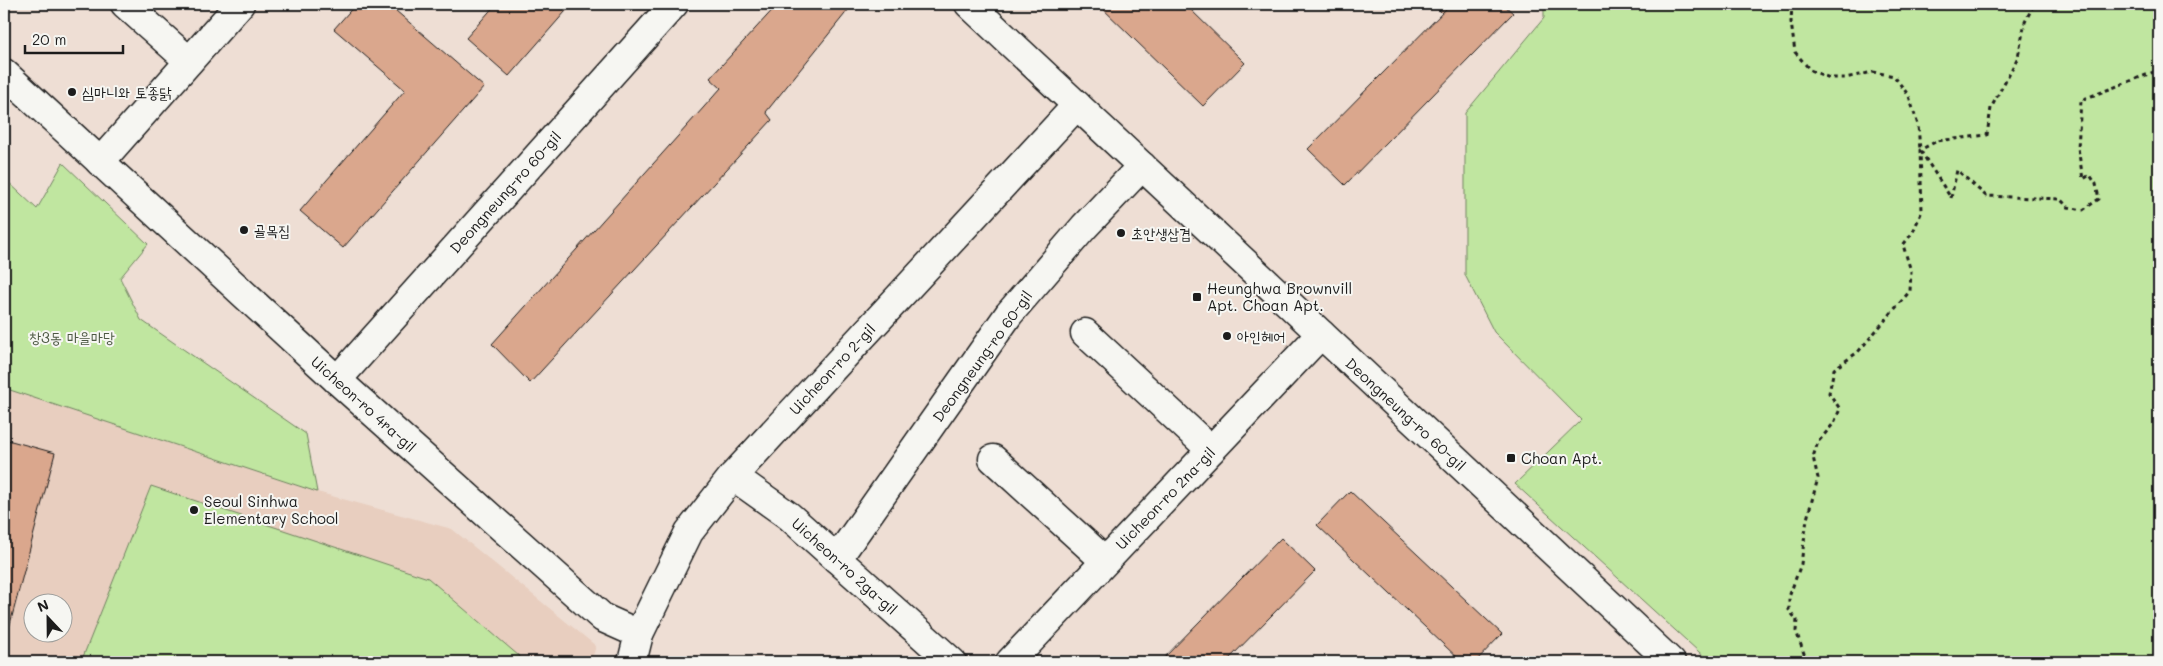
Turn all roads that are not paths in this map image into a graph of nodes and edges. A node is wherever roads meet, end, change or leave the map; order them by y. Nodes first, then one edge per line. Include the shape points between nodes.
1 (125, 4) edge
2 (240, 4) edge
3 (674, 4) edge
4 (970, 4) edge
5 (189, 61) junction
6 (4, 73) edge
7 (1077, 104) junction
8 (100, 162) junction
9 (1142, 166) junction
10 (1085, 333) dead end
11 (1321, 334) junction
12 (337, 380) junction
13 (1211, 450) junction
14 (993, 459) dead end
15 (733, 476) junction
16 (837, 559) junction
17 (1105, 561) junction
18 (639, 634) junction
19 (632, 662) edge
20 (952, 662) edge
21 (1010, 662) edge
22 (1671, 662) edge

1 - 5 street
2 - 5 street
3 - 12 street, Deongneung-ro 60-gil
4 - 7 street, Deongneung-ro 60-gil
5 - 8 street
6 - 8 street, Uicheon-ro 4ra-gil
7 - 9 street, Deongneung-ro 60-gil
7 - 15 street, Uicheon-ro 2-gil
8 - 12 street, Uicheon-ro 4ra-gil
9 - 11 street, Deongneung-ro 60-gil
9 - 16 street, Deongneung-ro 60-gil via 1009,314
10 - 13 street
11 - 13 street, Uicheon-ro 2na-gil
11 - 22 street, Deongneung-ro 60-gil
12 - 18 street, Uicheon-ro 4ra-gil via 603,618
13 - 17 street, Uicheon-ro 2na-gil
14 - 17 street
15 - 16 street, Uicheon-ro 2ga-gil via 788,516
15 - 18 street, Uicheon-ro 2-gil via 690,532
16 - 20 street, Uicheon-ro 2ga-gil
17 - 21 street, Uicheon-ro 2na-gil
18 - 19 street, Uicheon-ro 2-gil

